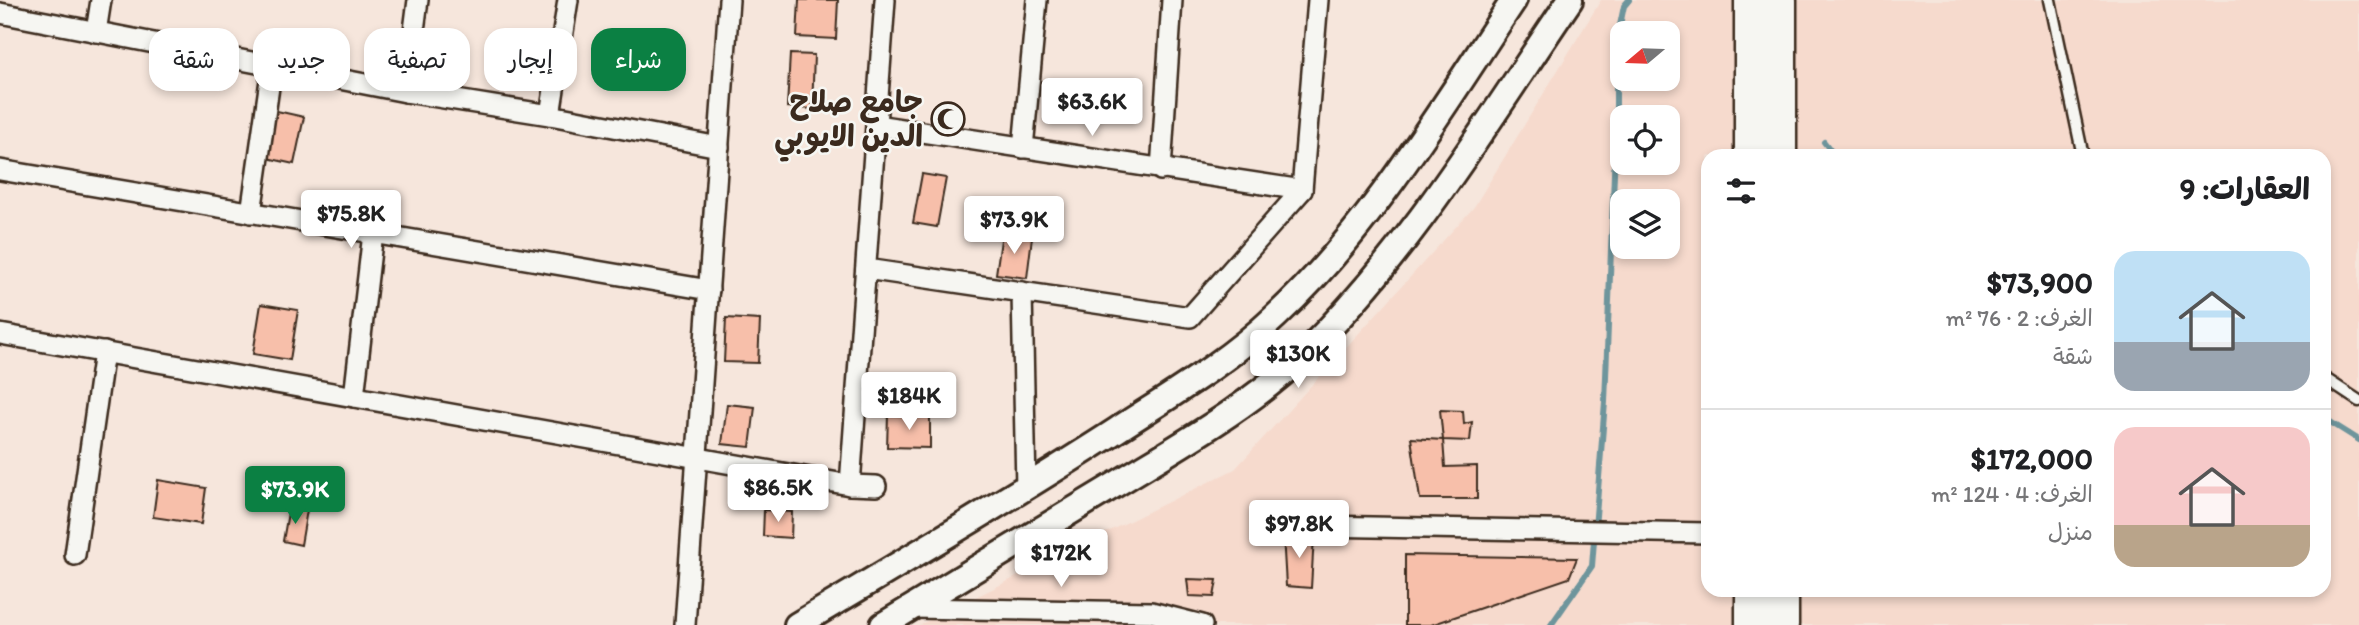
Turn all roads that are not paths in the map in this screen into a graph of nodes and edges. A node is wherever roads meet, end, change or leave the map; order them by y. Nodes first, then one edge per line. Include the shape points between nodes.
1 (101, 0) edge
2 (418, 0) edge
3 (568, 0) edge
4 (729, 0) edge
5 (885, 0) edge
6 (1037, 0) edge
7 (1172, 0) edge
8 (1318, 0) edge
9 (1514, 0) edge
10 (1570, 0) edge
11 (1751, 0) edge
12 (1780, 0) edge
13 (2050, 0) edge
14 (0, 13) edge
15 (96, 32) junction
16 (253, 62) edge
17 (350, 81) edge
18 (268, 91) edge
19 (406, 92) junction
20 (550, 115) junction
21 (876, 125) junction
22 (719, 147) junction
23 (1023, 148) junction
24 (1751, 149) edge
25 (1780, 149) edge
26 (2082, 149) edge
27 (0, 170) edge
28 (1161, 170) junction
29 (1303, 190) junction
30 (251, 213) junction
31 (373, 233) junction
32 (866, 269) junction
33 (709, 290) junction
34 (1022, 292) junction
35 (0, 334) edge
36 (104, 352) junction
37 (2331, 383) edge
38 (354, 397) junction
39 (2359, 401) edge
40 (697, 457) junction
41 (850, 485) junction
42 (876, 486) dead end
43 (1026, 489) junction
44 (1318, 526) dead end
45 (1701, 533) edge
46 (75, 555) dead end
47 (1752, 597) edge
48 (1782, 597) edge
49 (912, 608) junction
50 (685, 625) edge
51 (797, 625) edge
52 (883, 625) edge
53 (1202, 625) edge
54 (1752, 625) edge
55 (1782, 625) edge

1 - 15 street
2 - 19 street
3 - 20 street
4 - 22 street
5 - 21 street
6 - 23 street
7 - 28 street
8 - 29 street
9 - 43 street via 1346,242 1276,317 1193,380
10 - 49 street via 1416,226 1303,356 1249,399 1164,455
11 - 24 main road
12 - 25 main road
13 - 26 lane
14 - 15 street
15 - 16 street
17 - 19 street
18 - 30 street
19 - 20 street
20 - 22 street
21 - 23 street
21 - 32 street
22 - 33 street
23 - 28 street
27 - 30 street
28 - 29 street
29 - 34 street via 1190,317
30 - 31 street
31 - 33 street
31 - 38 street
32 - 34 street
32 - 41 street
33 - 40 street
34 - 43 street
35 - 36 street
36 - 38 street
36 - 46 street
37 - 39 lane
38 - 40 street
40 - 41 street
40 - 50 street
41 - 42 street
43 - 51 street
44 - 45 street
47 - 54 main road
48 - 55 main road
49 - 52 street
49 - 53 street via 1152,612

